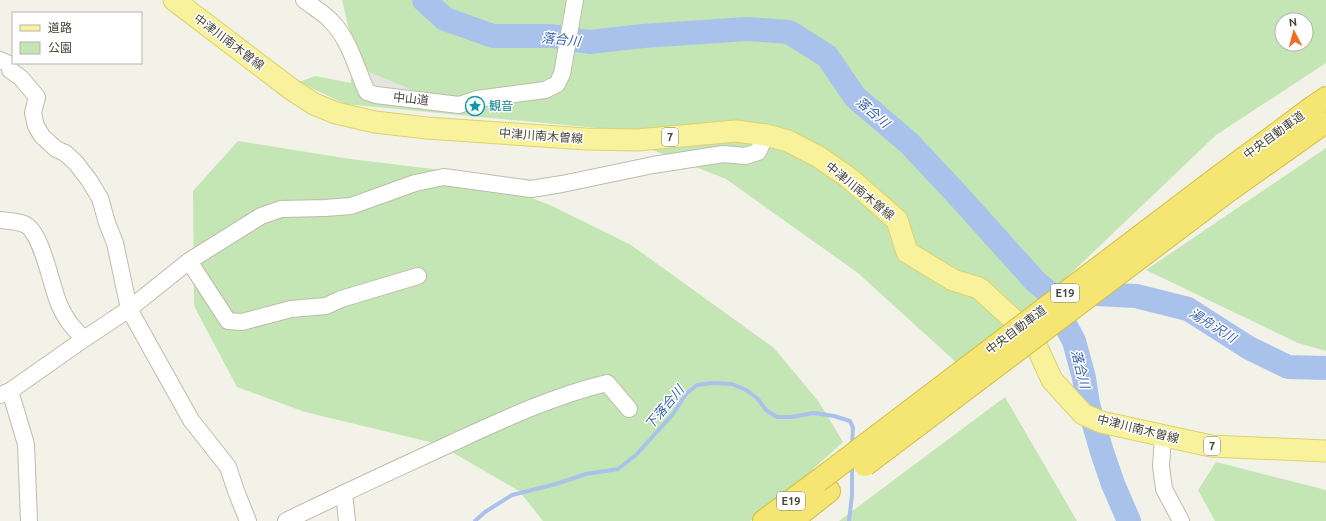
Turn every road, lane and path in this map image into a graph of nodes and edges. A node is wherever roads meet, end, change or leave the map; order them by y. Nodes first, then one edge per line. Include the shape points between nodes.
1 (174, 0) edge
2 (304, 0) edge
3 (575, 0) edge
4 (0, 60) edge
5 (1322, 112) edge
6 (766, 134) junction
7 (0, 220) edge
8 (189, 261) junction
9 (418, 276) dead end
10 (129, 309) junction
11 (84, 339) junction
12 (5, 393) edge
13 (630, 409) dead end
14 (1163, 436) junction
15 (1326, 451) edge
16 (824, 486) junction
17 (344, 493) junction
18 (29, 521) edge
19 (248, 521) edge
20 (286, 521) edge
21 (347, 521) edge
22 (764, 521) edge
23 (791, 521) edge
24 (1181, 521) edge

1 - 6 main road, 中津川南木曽線 / 7 via 291,89 314,104 342,115 420,127 586,139 637,140 736,131
2 - 3 street, 中山道 via 340,31 367,92 459,105 476,99 546,90 557,84 562,74
4 - 10 street via 9,64 10,70 21,78 37,97 33,112 36,126 42,136 76,162 100,198 115,243
5 - 16 highway, 中央自動車道 / E19, bridge via 1217,178
6 - 8 street via 758,152 745,156 723,154 531,189 444,177 415,183 351,206 281,209 260,216
6 - 14 main road, 中津川南木曽線 / 7 via 788,141 813,154 849,178 897,220 907,252 953,280 979,288 1015,321 1036,345 1052,380 1092,418
7 - 11 street via 25,224 34,231 58,303 67,321
8 - 9 street via 228,321 242,322 291,309 326,306 341,299
8 - 10 street
10 - 11 street
10 - 19 street via 191,420 228,467
11 - 12 street
12 - 18 street via 26,444
13 - 17 street via 607,383 586,388 526,409
14 - 15 main road, 中津川南木曽線 / 7 via 1211,446
14 - 24 street via 1161,466 1164,489
16 - 22 highway, 中央自動車道 / E19
16 - 23 highway, 中央自動車道 / E19
17 - 20 street
17 - 21 street

